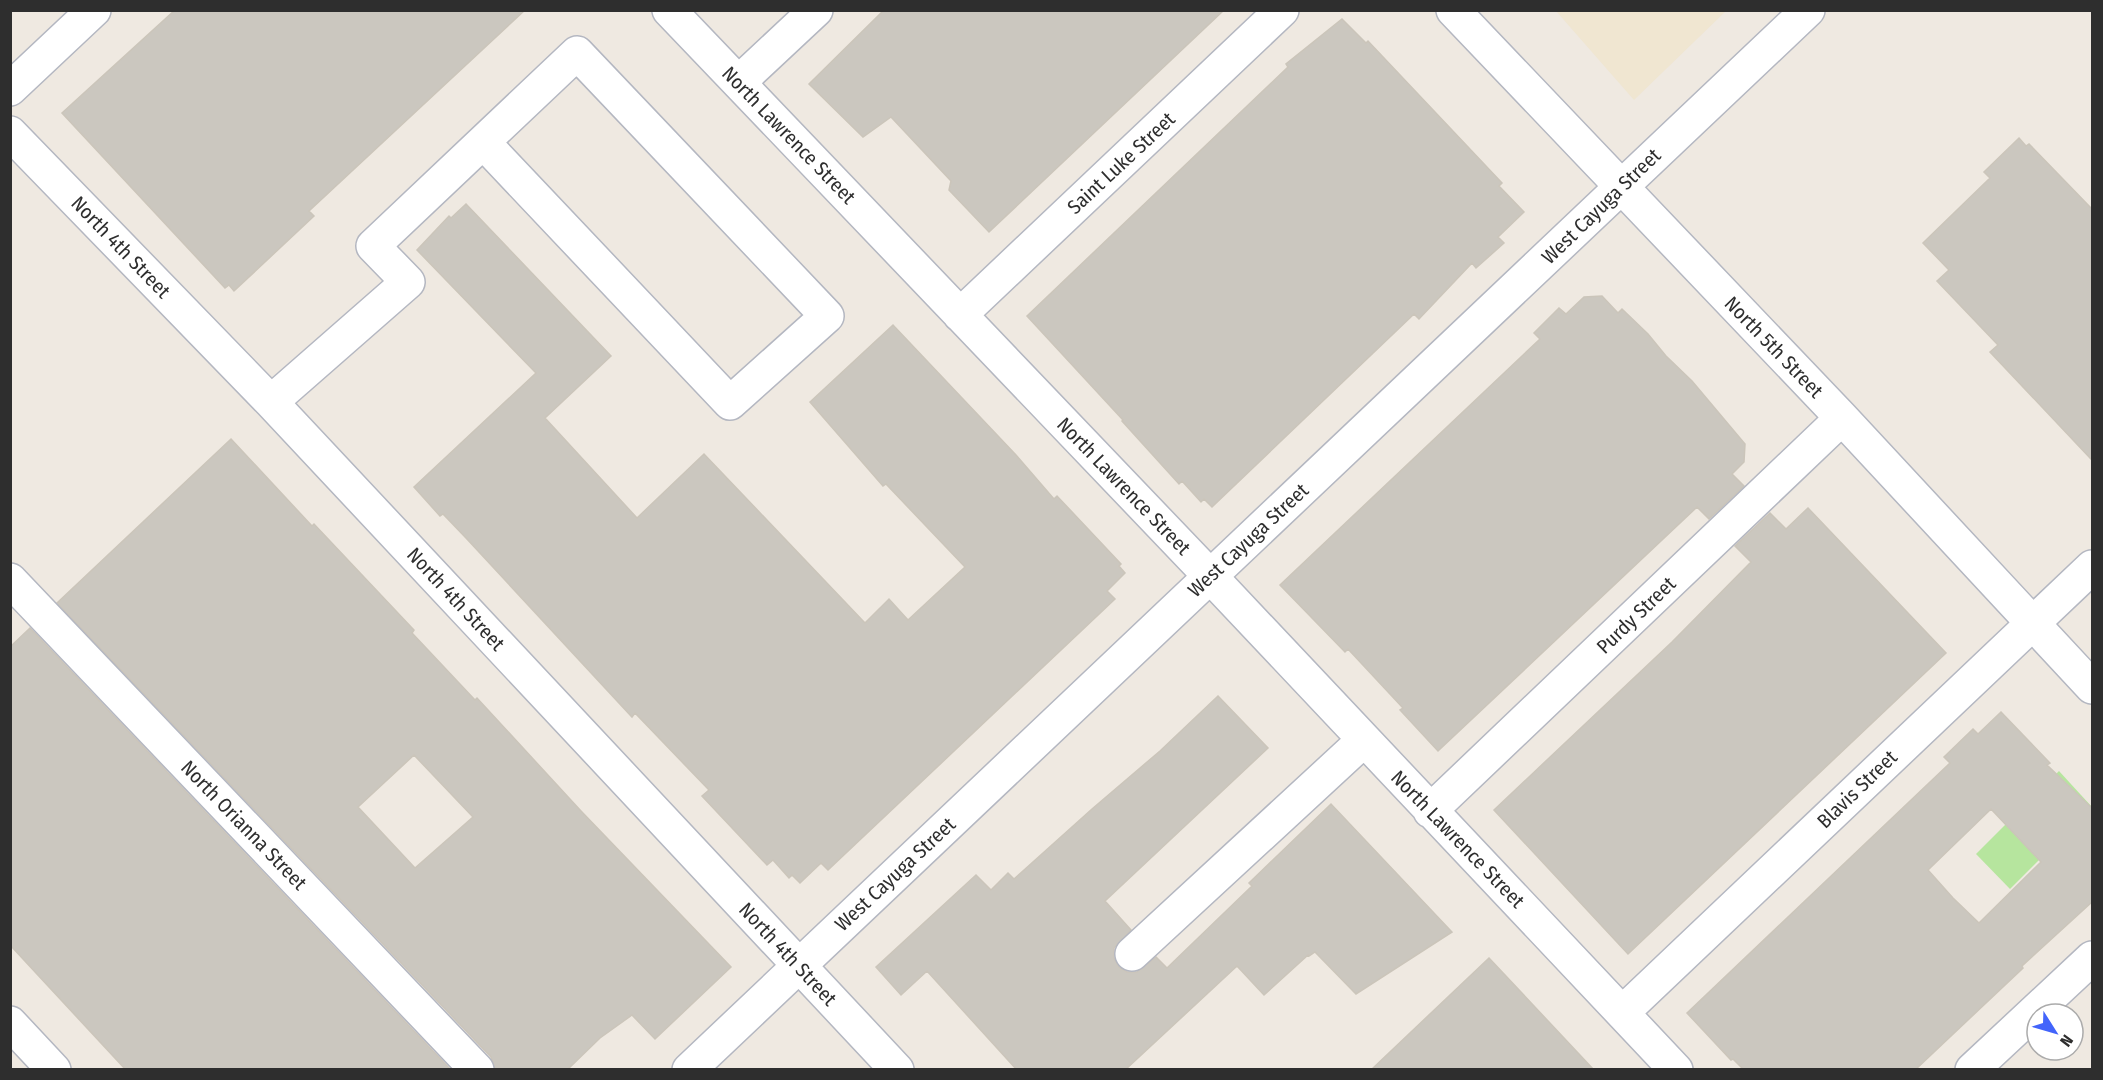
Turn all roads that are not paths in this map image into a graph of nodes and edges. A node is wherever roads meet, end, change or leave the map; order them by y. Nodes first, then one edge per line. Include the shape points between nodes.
1 (94, 10) edge
2 (669, 10) edge
3 (816, 10) edge
4 (1282, 10) edge
5 (1453, 10) edge
6 (1808, 10) edge
7 (739, 82) junction
8 (10, 89) edge
9 (10, 133) edge
10 (483, 142) junction
11 (1622, 187) junction
12 (960, 315) junction
13 (271, 402) junction
14 (1842, 418) junction
15 (2092, 567) edge
16 (1210, 576) junction
17 (10, 580) edge
18 (2032, 623) junction
19 (2092, 687) edge
20 (1364, 740) junction
21 (1430, 811) junction
22 (1132, 954) dead end
23 (2092, 958) edge
24 (799, 966) junction
25 (1623, 1012) junction
26 (10, 1023) edge
27 (54, 1070) edge
28 (477, 1070) edge
29 (689, 1070) edge
30 (897, 1070) edge
31 (1676, 1070) edge
32 (1972, 1070) edge

1 - 8 street
2 - 7 street, North Lawrence Street
3 - 7 street
4 - 12 street, Saint Luke Street
5 - 11 street, North 5th Street
6 - 11 street, West Cayuga Street
7 - 12 street, North Lawrence Street
9 - 13 street, North 4th Street
10 - 10 street via 577,53 827,316 730,403
10 - 13 street via 373,246 408,282
11 - 14 street, North 5th Street
11 - 16 street, West Cayuga Street
12 - 16 street, North Lawrence Street
13 - 24 street, North 4th Street
14 - 18 street, North 5th Street
14 - 21 street, Purdy Street
15 - 18 street, Blavis Street
16 - 20 street, North Lawrence Street
16 - 24 street, West Cayuga Street
17 - 28 street, North Orianna Street
18 - 19 street, North 5th Street
18 - 25 street, Blavis Street
20 - 21 street, North Lawrence Street
20 - 22 street
21 - 25 street, North Lawrence Street
23 - 32 street
24 - 29 street, West Cayuga Street
24 - 30 street, North 4th Street
25 - 31 street, North Lawrence Street
26 - 27 street

